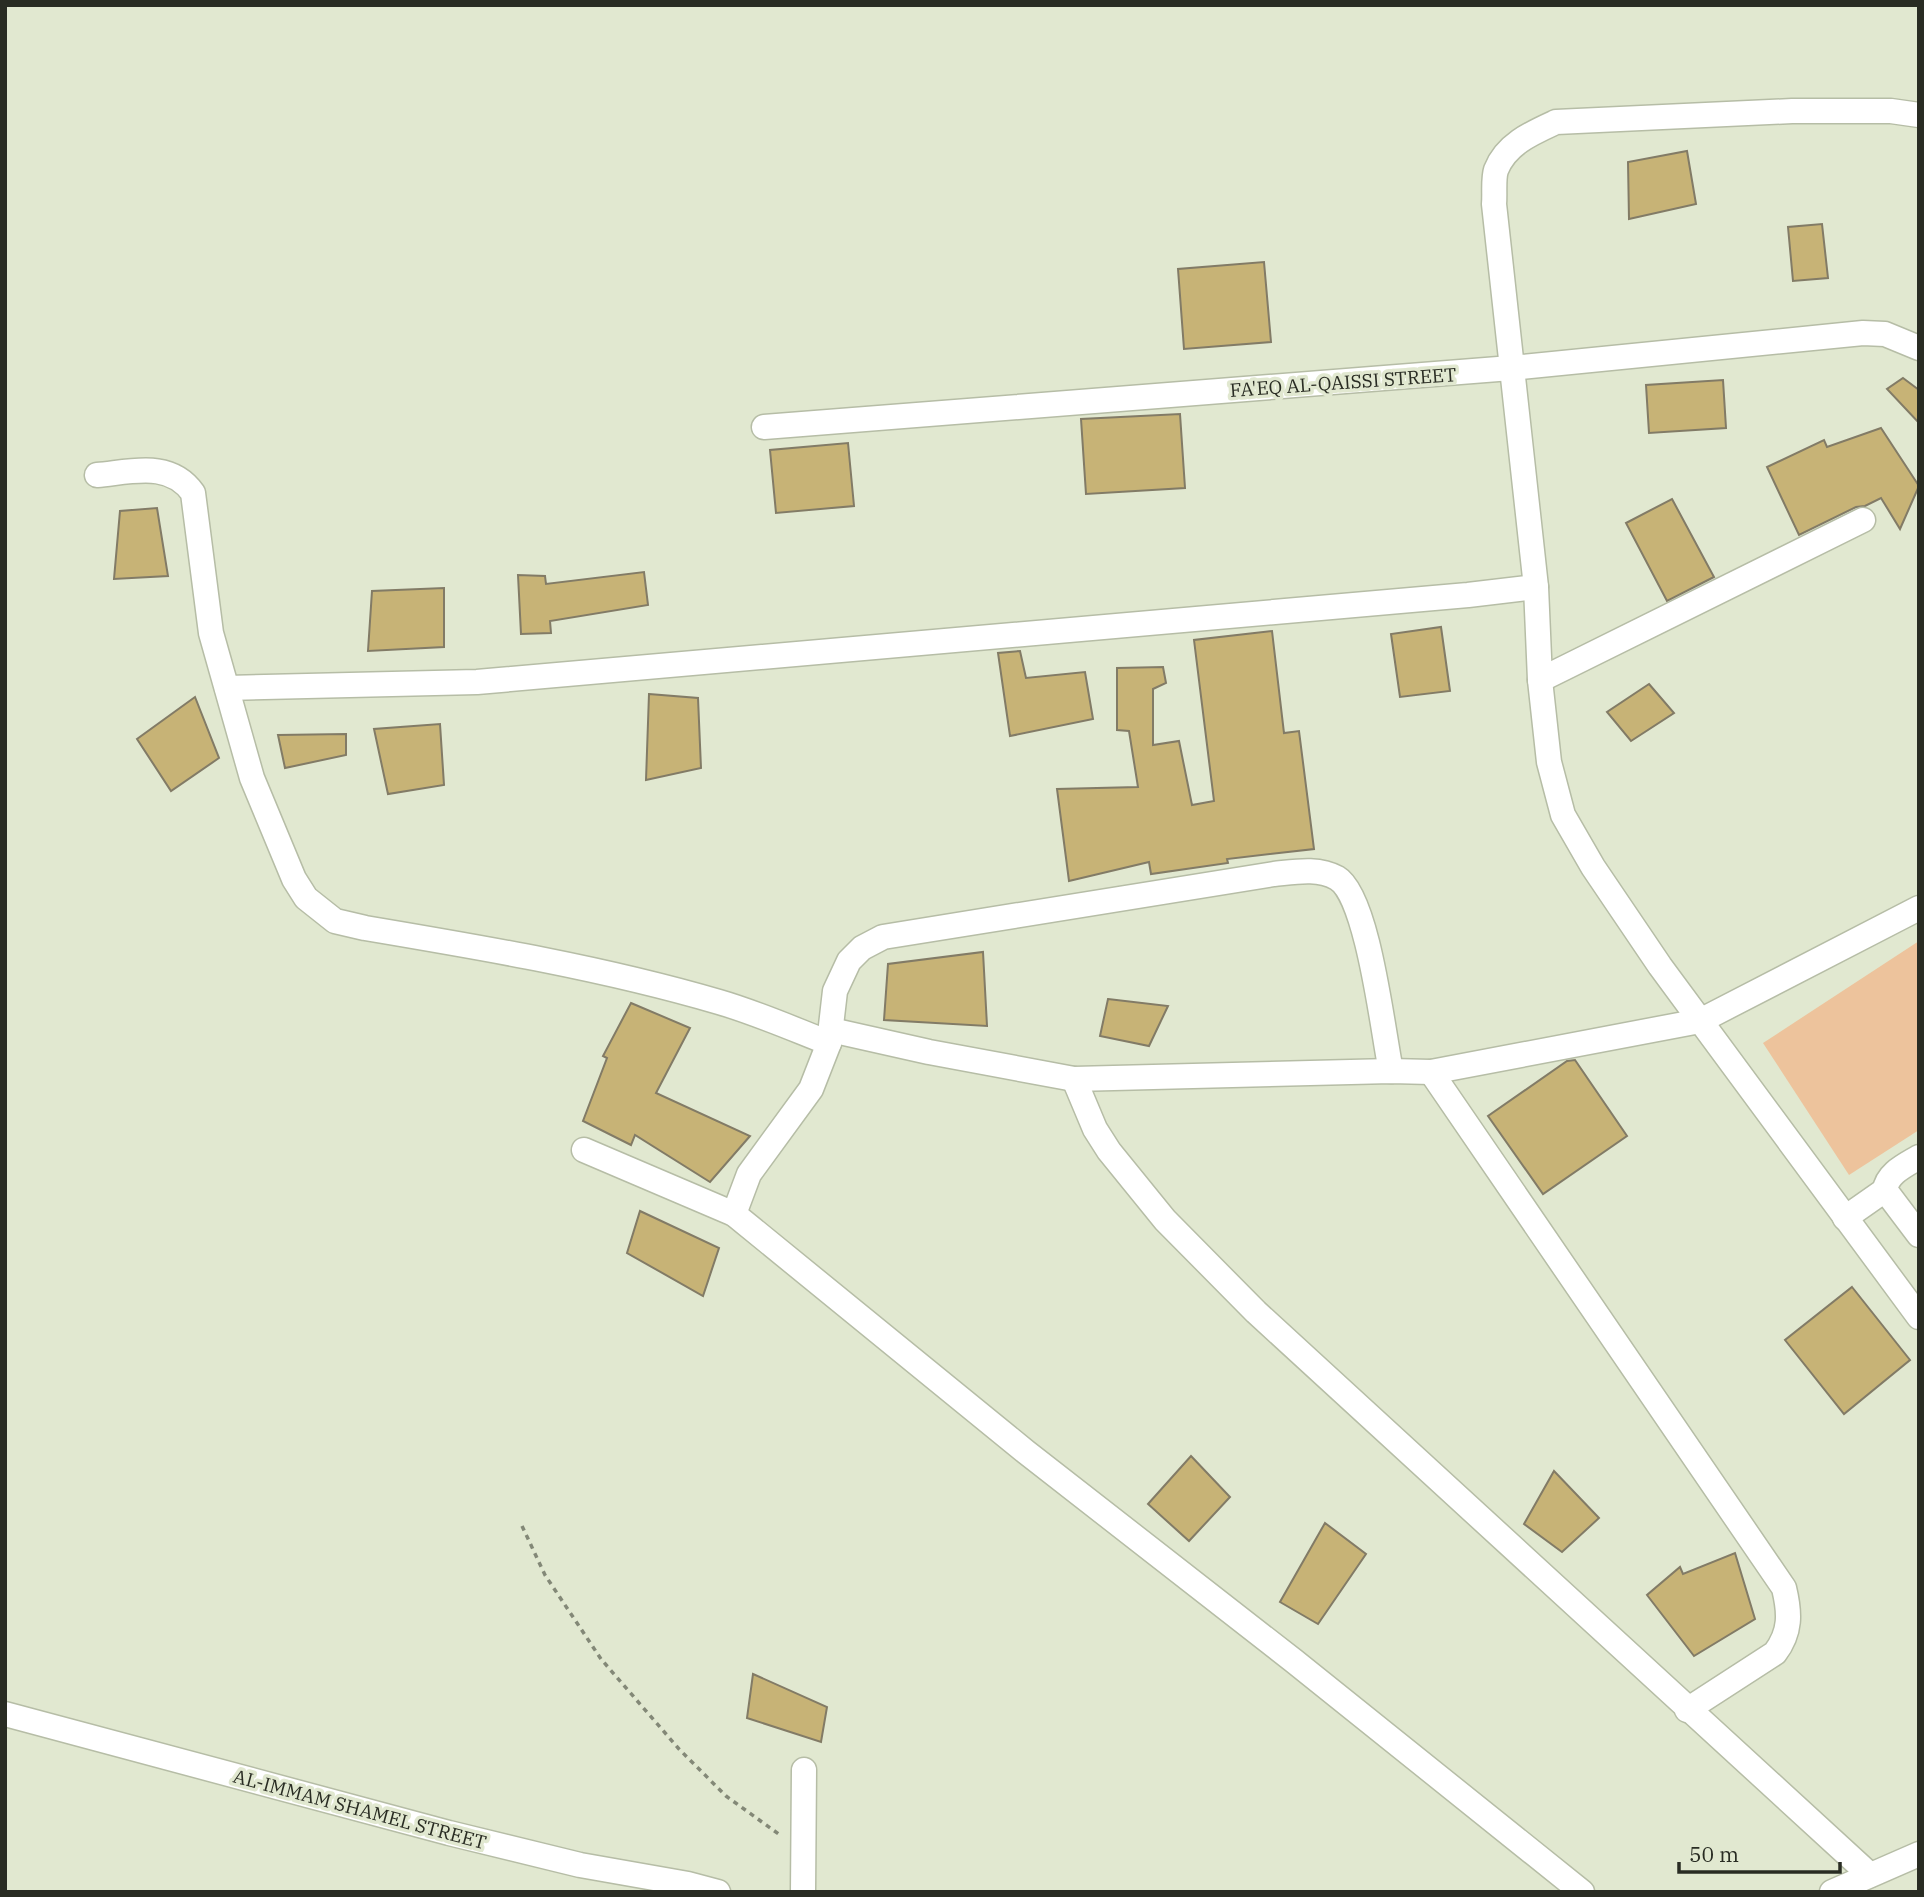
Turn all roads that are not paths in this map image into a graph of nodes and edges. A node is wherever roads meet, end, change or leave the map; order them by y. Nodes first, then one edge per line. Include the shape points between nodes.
1 (1919, 115) edge
2 (1919, 348) edge
3 (1511, 368) junction
4 (764, 427) dead end
5 (97, 475) dead end
6 (1863, 520) dead end
7 (1536, 587) junction
8 (1540, 680) junction
9 (227, 688) junction
10 (1919, 908) edge
11 (1700, 1021) junction
12 (830, 1037) junction
13 (1391, 1071) junction
14 (1431, 1072) junction
15 (1074, 1079) junction
16 (584, 1150) dead end
17 (1919, 1157) edge
18 (1885, 1190) junction
19 (734, 1214) junction
20 (1845, 1217) junction
21 (1919, 1235) edge
22 (1919, 1317) edge
23 (1688, 1710) junction
24 (5, 1713) edge
25 (804, 1770) dead end
26 (1919, 1854) edge
27 (1870, 1875) junction
28 (718, 1892) edge
29 (803, 1892) edge
30 (1582, 1892) edge
31 (1832, 1892) edge

1 - 3 street via 1829,111 1683,115 1556,122 1534,132 1511,147 1496,171 1494,204
2 - 3 street, FA'EQ AL-QAISSI STREET via 1885,334 1864,333
3 - 4 street, FA'EQ AL-QAISSI STREET
3 - 7 street
5 - 9 street via 169,473 193,493 211,633
6 - 8 street
7 - 8 street
7 - 9 street via 477,682
8 - 11 street via 1549,762 1563,815 1593,867
9 - 12 street via 252,778 294,879 306,898 335,921 605,971
10 - 11 street
11 - 14 street
11 - 20 street
12 - 13 street via 835,991 849,961 883,937 1306,871 1336,877 1355,901
12 - 15 street
12 - 19 street via 805,1098 749,1174
13 - 14 street
13 - 15 street
14 - 23 street via 1784,1588 1789,1625 1775,1653
15 - 23 street via 1109,1152 1165,1220 1256,1312
16 - 19 street
17 - 18 street via 1890,1177
18 - 20 street
18 - 21 street
19 - 30 street via 1026,1452
20 - 22 street
23 - 27 street
24 - 28 street, AL-IMMAM SHAMEL STREET via 463,1836
25 - 29 street
26 - 27 street
27 - 31 street

